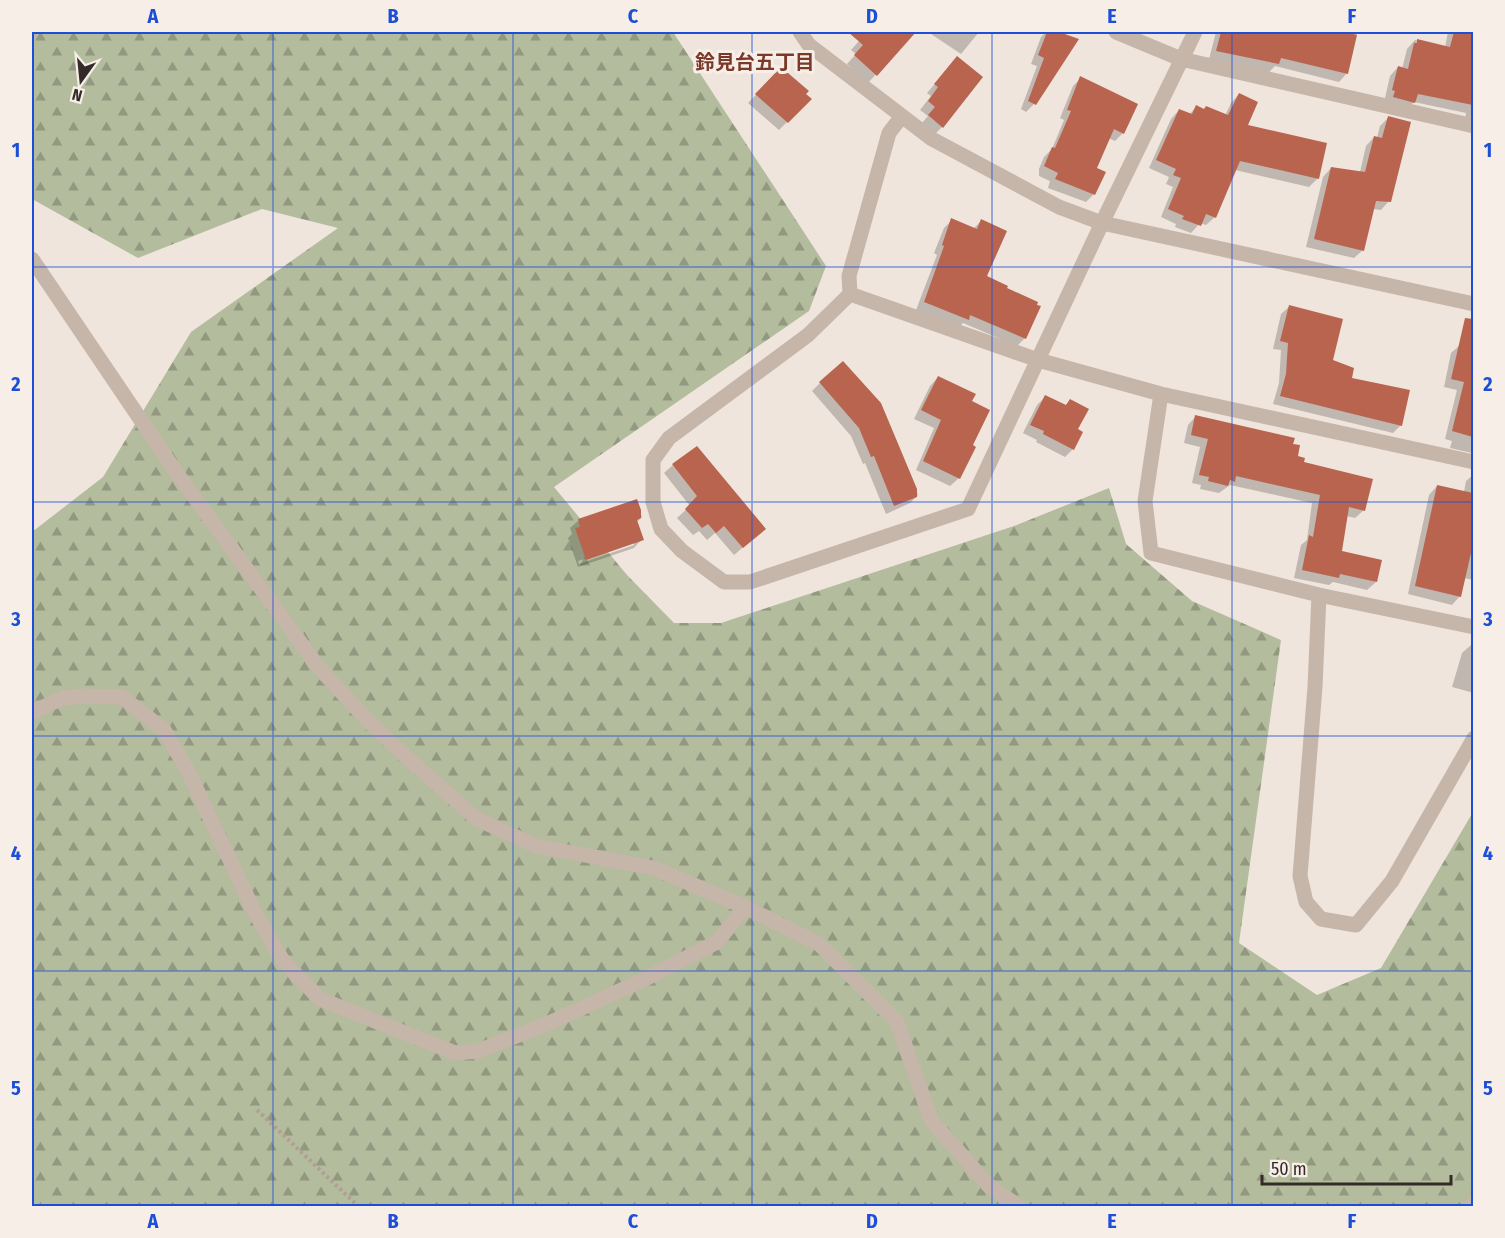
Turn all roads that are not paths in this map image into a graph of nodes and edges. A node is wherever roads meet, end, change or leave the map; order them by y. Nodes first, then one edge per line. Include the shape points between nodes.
1 (800, 32) edge
2 (1116, 32) edge
3 (1195, 32) edge
4 (1181, 59) junction
5 (902, 116) junction
6 (1473, 126) edge
7 (1102, 223) junction
8 (32, 259) edge
9 (850, 294) junction
10 (1473, 304) edge
11 (1038, 360) junction
12 (1161, 394) junction
13 (1473, 462) edge
14 (1319, 595) junction
15 (1473, 627) edge
16 (32, 712) edge
17 (1473, 738) edge
18 (745, 906) junction
19 (1473, 1203) edge
20 (1018, 1206) edge
21 (1471, 1206) edge

1 - 5 street via 809,45
2 - 4 street
3 - 4 street
4 - 6 street
4 - 7 street
5 - 7 street via 932,139 1027,190
5 - 9 street via 889,133 849,276
7 - 10 street
7 - 11 street
8 - 18 street via 178,475 319,668 423,772 477,819 536,846 654,868
9 - 11 street
9 - 11 street via 808,335 669,438 653,460 653,502 661,529 682,551 724,582 750,582 968,509
11 - 12 street
12 - 13 street
12 - 14 street via 1145,501 1150,553
14 - 15 street
14 - 17 street via 1300,876 1306,902 1321,919 1356,925 1392,881
16 - 18 street via 63,698 123,697 156,723 189,773 254,911 284,961 320,999 455,1053 478,1051 644,980 717,942
18 - 20 street via 819,944 897,1022 932,1120 988,1185
19 - 21 street

